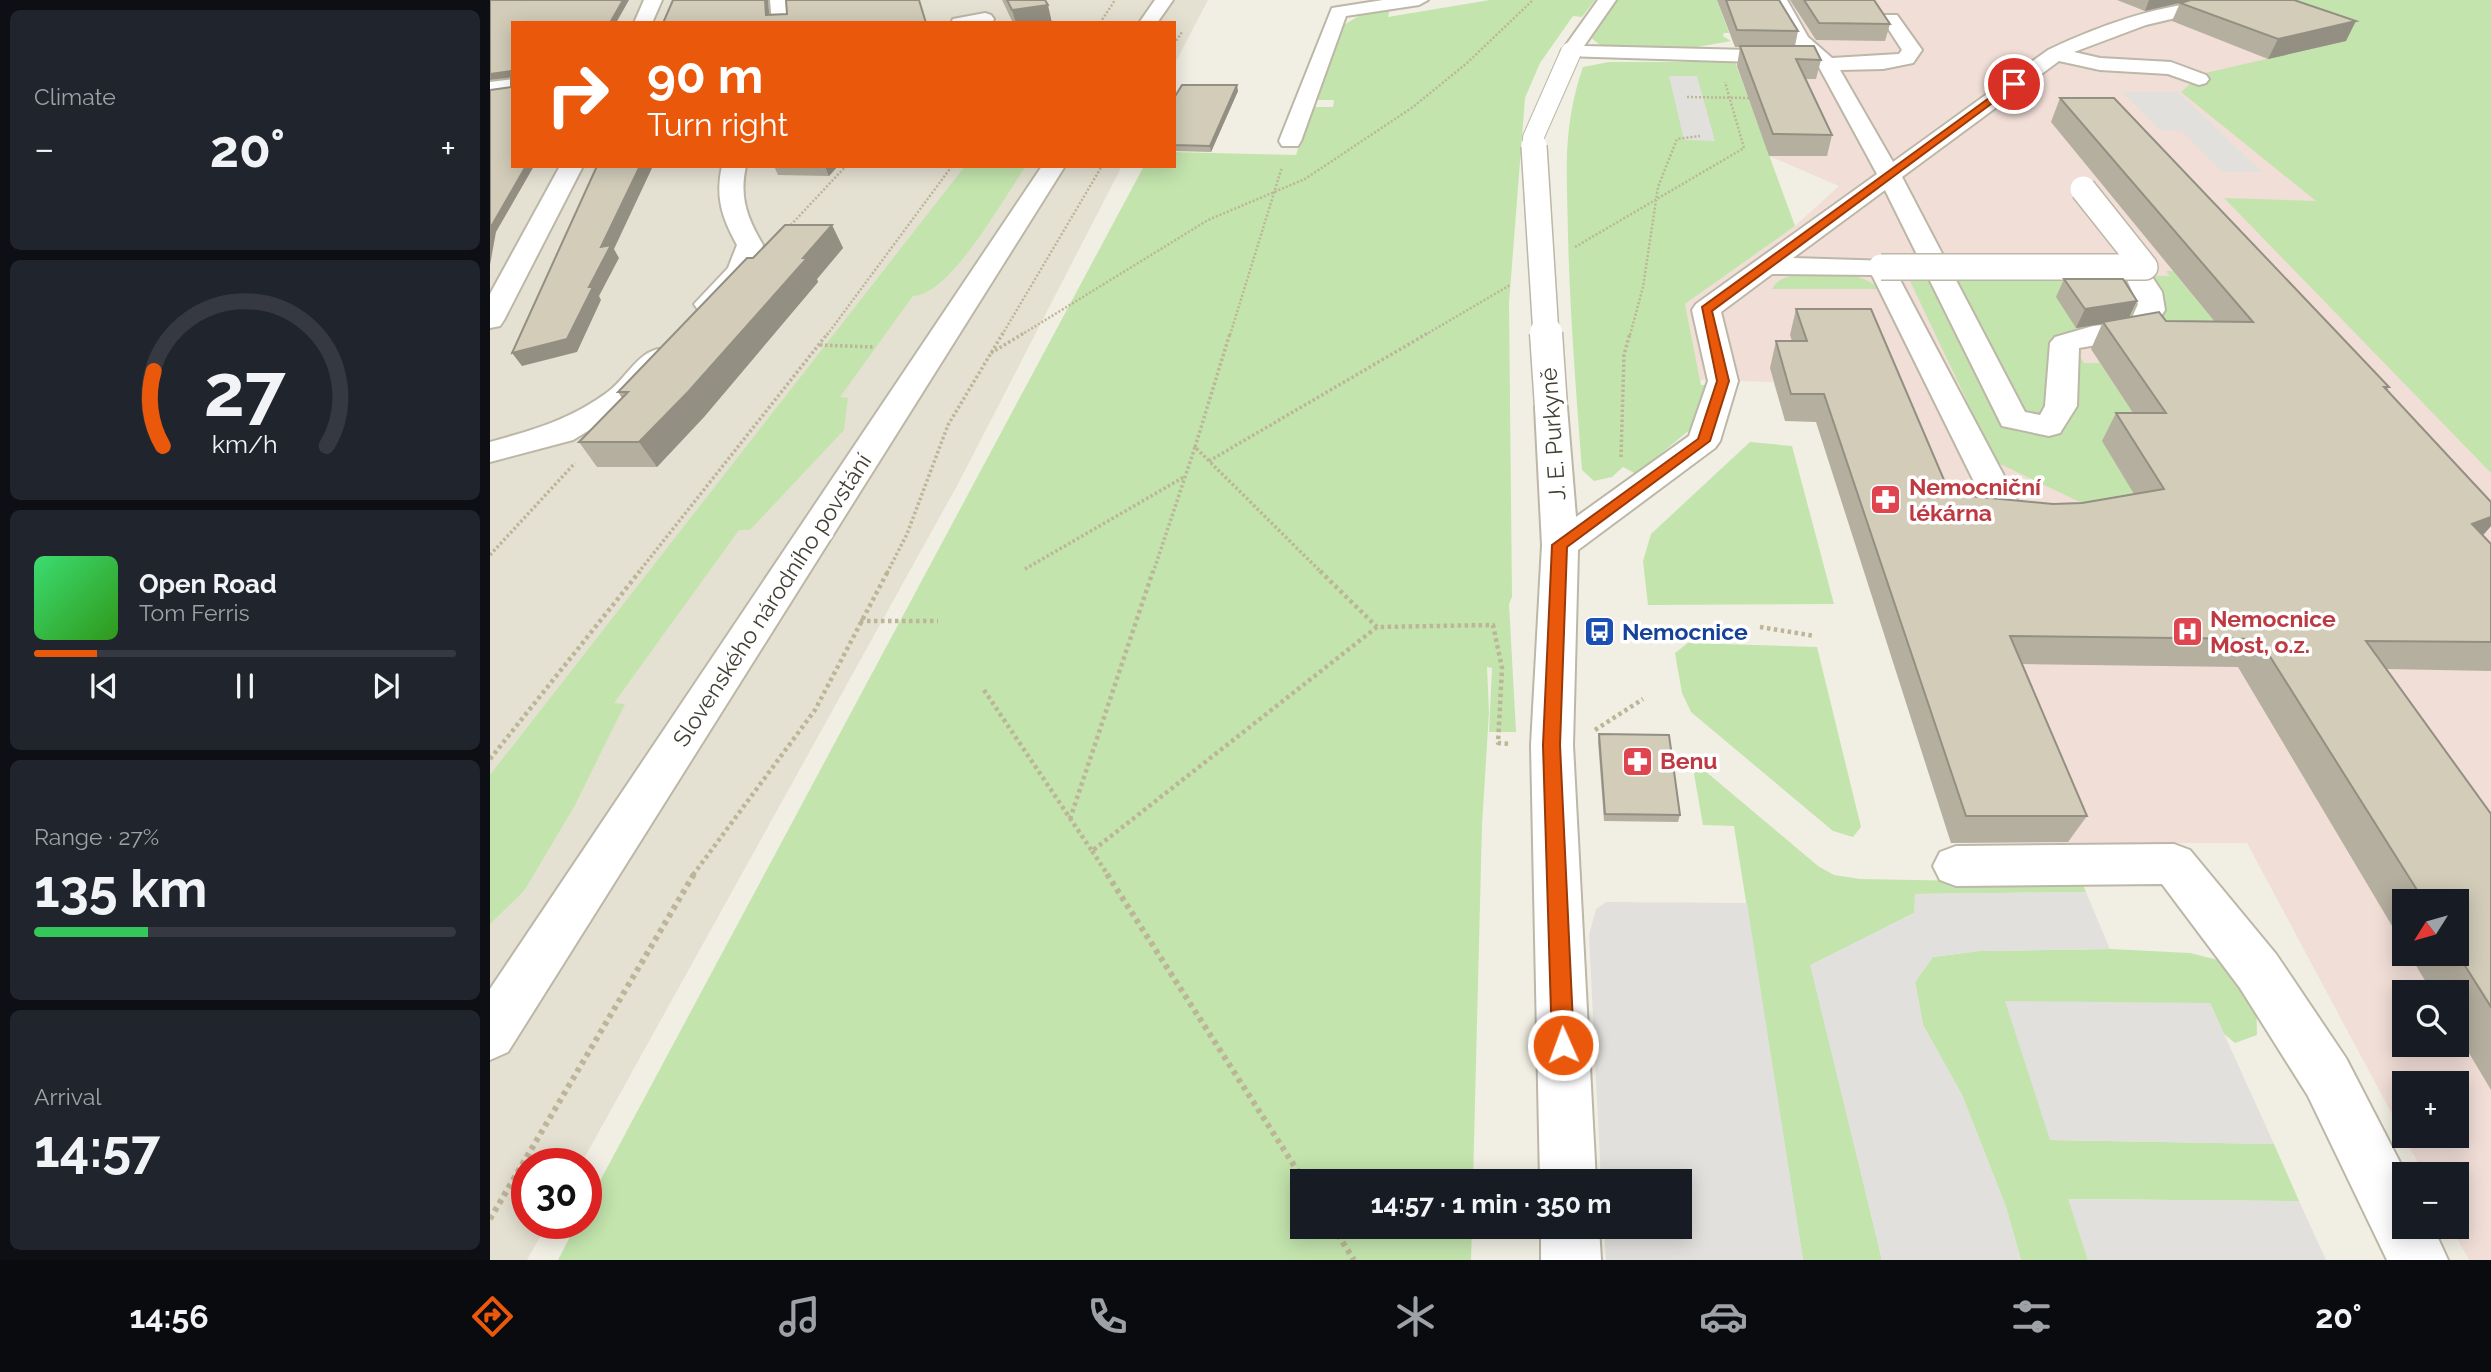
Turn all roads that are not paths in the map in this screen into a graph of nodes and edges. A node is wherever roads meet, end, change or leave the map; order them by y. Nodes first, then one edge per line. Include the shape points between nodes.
1 (653, 0) edge
2 (779, 0) edge
3 (1164, 0) edge
4 (1419, 0) edge
5 (1606, 0) edge
6 (1778, 0) edge
7 (2228, 0) edge
8 (985, 19) dead end
9 (1891, 19) dead end
10 (644, 21) edge
11 (781, 21) edge
12 (972, 21) edge
13 (1149, 21) edge
14 (1572, 52) junction
15 (2055, 54) junction
16 (1825, 60) junction
17 (2199, 79) dead end
18 (511, 85) edge
19 (490, 88) edge
20 (1290, 141) road end
21 (571, 168) edge
22 (734, 168) edge
23 (1053, 168) edge
24 (1889, 176) junction
25 (2084, 188) dead end
26 (1765, 267) junction
27 (1881, 267) junction
28 (2139, 278) dead end
29 (490, 318) edge
30 (490, 452) edge
31 (2003, 506) edge
32 (1560, 545) junction
33 (1956, 866) dead end
34 (490, 1034) edge
35 (1568, 1169) edge
36 (1570, 1239) edge
37 (1571, 1260) edge
38 (2418, 1260) edge

1 - 10 street
2 - 11 street
3 - 13 street
4 - 20 street via 1338,12
5 - 14 street, J. E. Purkyně
6 - 16 street via 1800,40
7 - 15 street via 2141,17
8 - 12 street
9 - 16 street via 1912,50 1906,59 1883,63
14 - 16 street
14 - 32 street, J. E. Purkyně, bridge via 1533,138
15 - 17 street via 2100,64 2171,68
15 - 24 street
16 - 24 street
18 - 19 street
21 - 29 street
22 - 30 street via 731,213 750,244 740,271 621,397 562,433
23 - 34 street, Slovenského národního povstání
24 - 26 street
24 - 28 street via 2013,419 2049,426 2061,406 2065,343 2138,330 2151,316 2152,294
25 - 27 street, bridge via 2145,267
26 - 27 street
26 - 32 street via 1706,310 1723,381 1704,441
27 - 31 street
32 - 35 street, J. E. Purkyně via 1552,745
33 - 38 street via 2174,864 2258,971 2327,1077
36 - 37 street

